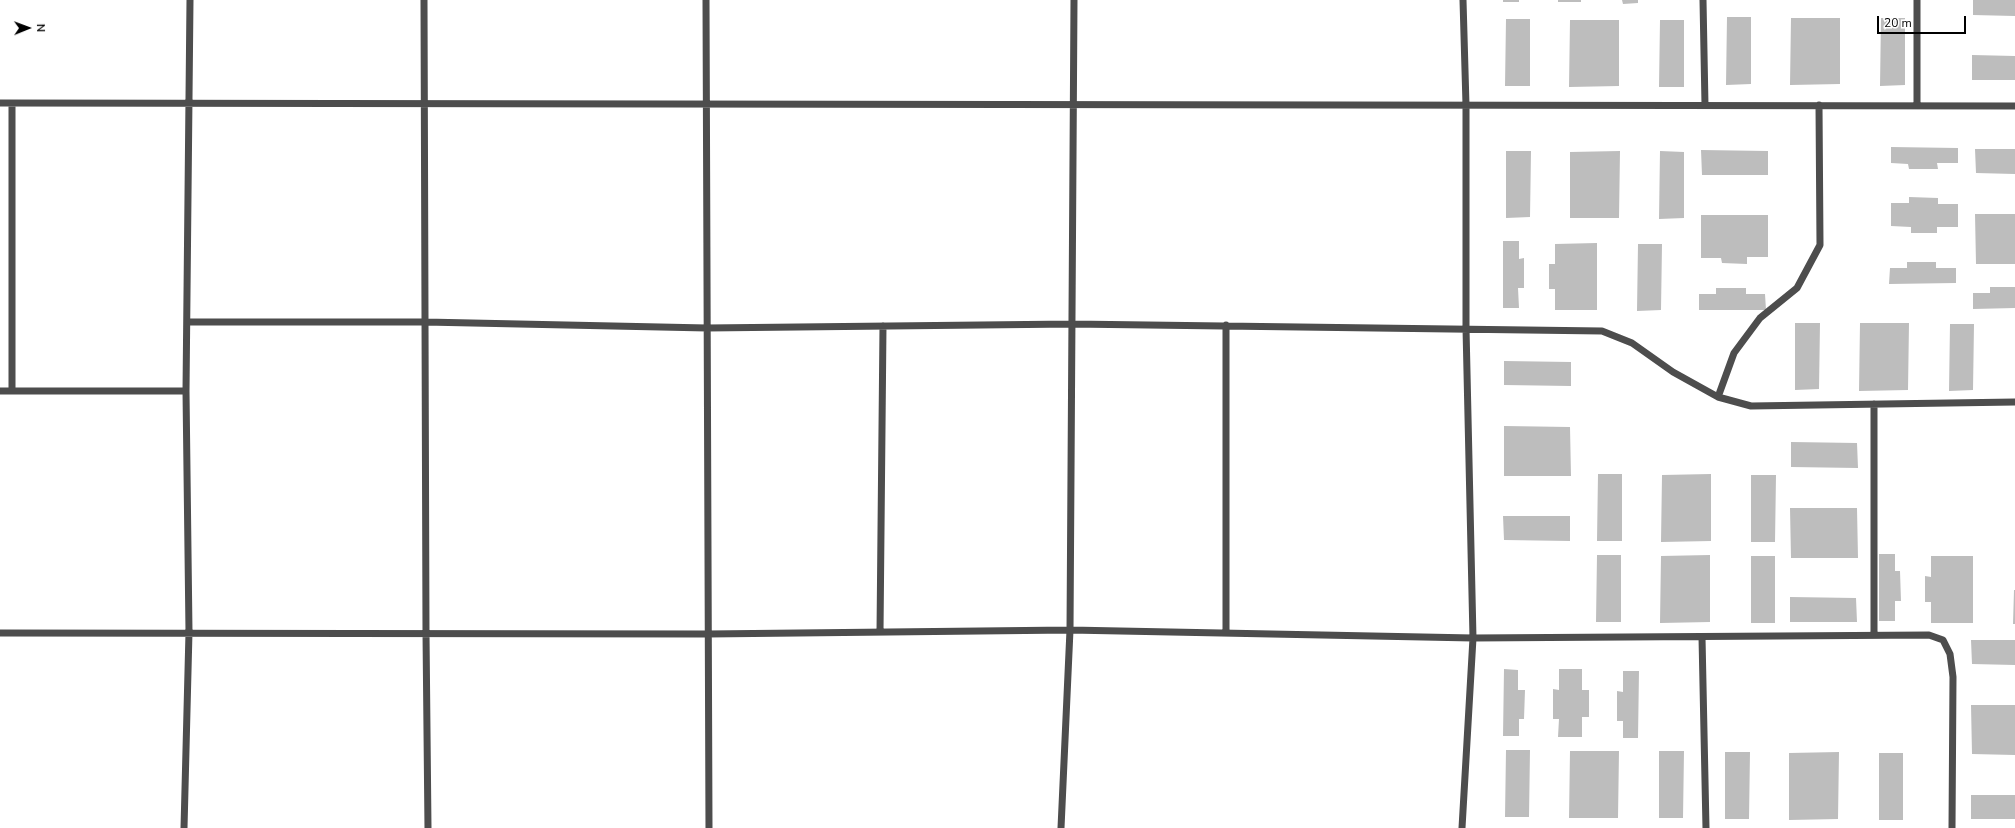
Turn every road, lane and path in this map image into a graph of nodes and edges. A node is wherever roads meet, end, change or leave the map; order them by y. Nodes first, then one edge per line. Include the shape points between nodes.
1 (190, 0) edge
2 (424, 0) edge
3 (706, 0) edge
4 (1074, 0) edge
5 (1463, 0) edge
6 (1703, 0) edge
7 (1917, 0) edge
8 (0, 104) edge
9 (12, 104) junction
10 (190, 104) junction
11 (424, 104) junction
12 (706, 104) junction
13 (1073, 105) junction
14 (1466, 105) junction
15 (1705, 105) junction
16 (1819, 105) junction
17 (1917, 105) junction
18 (2015, 106) edge
19 (188, 322) junction
20 (425, 322) junction
21 (1072, 324) junction
22 (1226, 325) junction
23 (883, 326) junction
24 (707, 328) junction
25 (1466, 328) junction
26 (186, 390) junction
27 (0, 391) edge
28 (12, 391) junction
29 (1718, 397) junction
30 (2015, 402) edge
31 (1874, 404) junction
32 (1070, 630) junction
33 (189, 632) junction
34 (880, 632) junction
35 (0, 633) edge
36 (426, 633) junction
37 (1226, 633) junction
38 (708, 634) junction
39 (1874, 635) junction
40 (1702, 637) junction
41 (1473, 638) junction
42 (184, 828) edge
43 (428, 828) edge
44 (708, 828) edge
45 (1061, 828) edge
46 (1462, 828) edge
47 (1706, 828) edge
48 (1952, 828) edge

1 - 10 street
2 - 11 street
3 - 12 street
4 - 13 street
5 - 14 street
6 - 15 street
7 - 17 street
8 - 9 street
9 - 10 street
9 - 28 street
10 - 11 street
10 - 19 street
11 - 12 street
11 - 20 street
12 - 13 street
12 - 24 street
13 - 14 street
13 - 21 street
14 - 15 street
14 - 25 street
15 - 16 street
16 - 17 street
16 - 29 street via 1820,245 1797,288 1760,318 1734,354
17 - 18 street
19 - 20 street
19 - 26 street
20 - 24 street
20 - 36 street
21 - 22 street
21 - 23 street
21 - 32 street
22 - 25 street
22 - 37 street
23 - 24 street
23 - 34 street
24 - 38 street
25 - 29 street via 1602,331 1632,343 1673,372
25 - 41 street
26 - 28 street
26 - 33 street
27 - 28 street
29 - 31 street via 1751,406
30 - 31 street
31 - 39 street
32 - 34 street
32 - 37 street
32 - 45 street
33 - 35 street
33 - 36 street
33 - 42 street
34 - 38 street
36 - 38 street
36 - 43 street
37 - 41 street
38 - 44 street
39 - 40 street
39 - 48 street via 1929,635 1943,640 1950,654 1953,677
40 - 41 street
40 - 47 street
41 - 46 street

